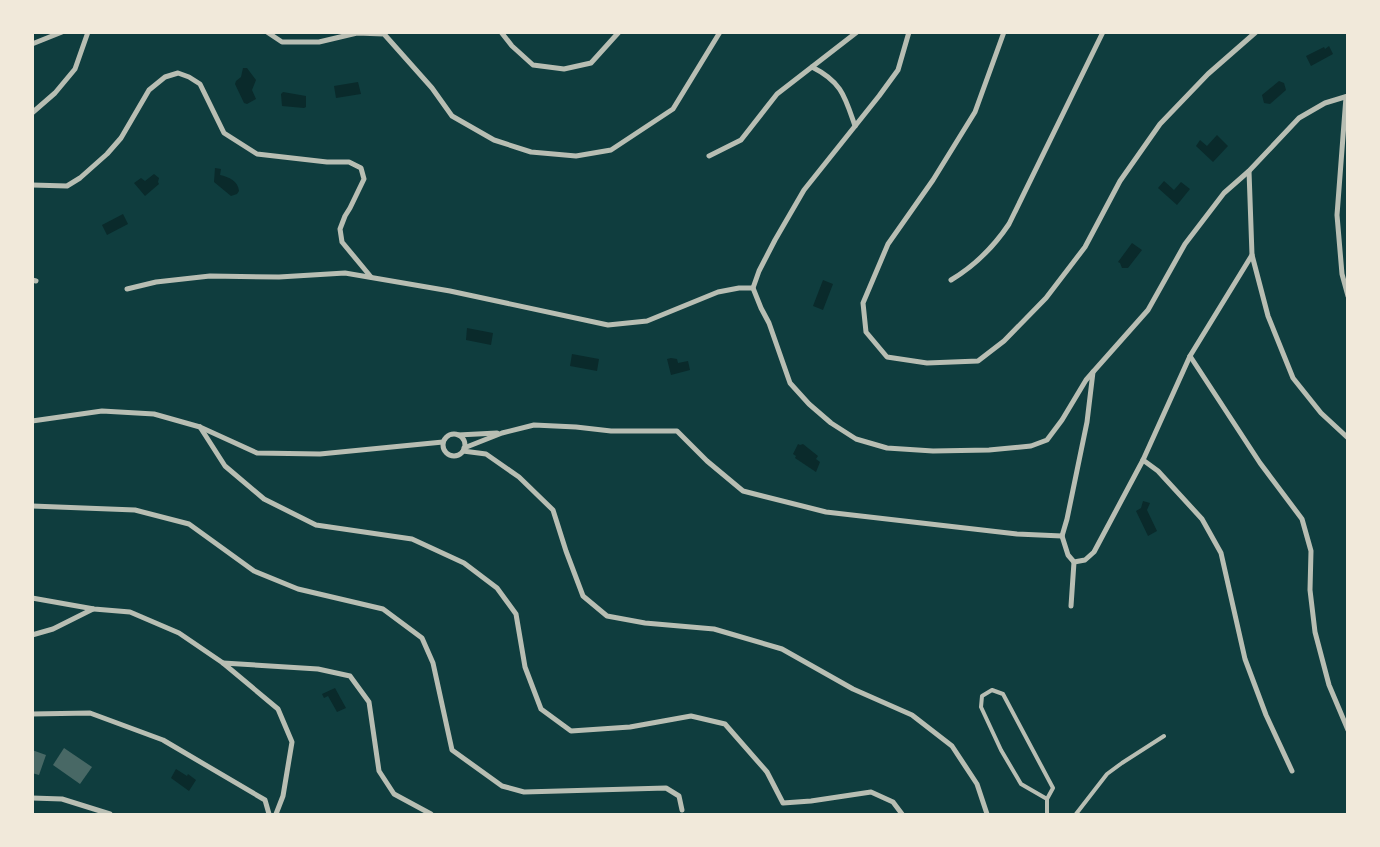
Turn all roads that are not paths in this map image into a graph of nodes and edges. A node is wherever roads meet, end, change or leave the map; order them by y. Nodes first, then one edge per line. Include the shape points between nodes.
1 (62, 32) edge
2 (88, 32) edge
3 (268, 32) edge
4 (501, 32) edge
5 (619, 32) edge
6 (720, 32) edge
7 (857, 32) edge
8 (909, 32) edge
9 (1004, 32) edge
10 (1103, 32) edge
11 (1256, 32) edge
12 (32, 44) edge
13 (812, 67) junction
14 (1347, 97) edge
15 (32, 113) edge
16 (855, 126) junction
17 (709, 156) dead end
18 (1249, 171) junction
19 (32, 185) edge
20 (1252, 255) junction
21 (370, 277) junction
22 (951, 280) dead end
23 (753, 288) junction
24 (127, 289) dead end
25 (1348, 296) edge
26 (1190, 356) junction
27 (1093, 372) junction
28 (32, 421) edge
29 (200, 427) junction
30 (502, 433) junction
31 (456, 435) junction
32 (1348, 438) edge
33 (443, 442) junction
34 (464, 449) junction
35 (1142, 460) junction
36 (32, 506) edge
37 (1062, 536) junction
38 (1074, 562) junction
39 (32, 598) edge
40 (1071, 606) dead end
41 (94, 609) junction
42 (32, 635) edge
43 (223, 663) junction
44 (32, 714) edge
45 (1348, 730) edge
46 (1164, 736) dead end
47 (1292, 771) dead end
48 (32, 798) edge
49 (1047, 799) junction
50 (682, 810) dead end
51 (110, 814) edge
52 (268, 814) edge
53 (276, 814) edge
54 (431, 814) edge
55 (902, 814) edge
56 (987, 814) edge
57 (1047, 814) edge
58 (1076, 814) edge

1 - 12 street
2 - 15 street via 75,69
3 - 6 street via 282,42 319,42 357,33 384,34 452,116 494,140 531,152 576,156 611,150 673,108
4 - 5 street via 533,65 564,69 591,63
7 - 13 street
8 - 16 street via 898,70
9 - 11 street via 975,112 888,244 863,303 866,332 887,357 927,363 978,361 1004,341 1046,298 1085,246 1120,181 1160,124 1208,74
10 - 22 street via 1009,224 977,263
13 - 16 street via 828,75 844,96
13 - 17 street via 777,94 741,140
14 - 18 street via 1325,103 1299,118
14 - 25 street via 1337,215 1342,274
16 - 23 street via 804,190 775,240
18 - 20 street
18 - 27 street via 1224,193 1185,244 1148,310
19 - 21 street via 67,186 80,178 121,138 149,90 165,77 178,73 200,84 224,133 258,154 348,162 361,168 364,179 340,229 342,242
20 - 26 street
20 - 32 street via 1268,316 1293,378 1321,413
21 - 23 street via 608,325 647,321 718,292
21 - 24 street via 345,273 279,277 210,276
23 - 27 street via 770,323 790,383 831,423 856,439 887,448 932,451 1031,446 1047,440
26 - 35 street
26 - 45 street via 1302,519 1311,550 1310,590 1315,632 1329,685
27 - 37 street via 1087,422
28 - 29 street via 102,411 154,414
29 - 33 street via 257,453 320,454
29 - 55 street via 225,466 264,499 316,526 412,540 464,563 497,588 516,614 525,667 541,709 571,731 630,727 691,716 725,724 767,772 783,802 871,792 893,802
30 - 31 street
30 - 34 street
30 - 37 street via 534,425 611,431 677,431 743,491 826,512 1017,534
31 - 33 street via 448,436
31 - 34 street via 463,440
33 - 34 street via 445,452 451,456
34 - 56 street via 486,454 518,477 552,510 583,596 607,616 644,623 714,628 782,648 853,689 912,715 952,746 977,784
35 - 38 street via 1094,552 1085,560
35 - 47 street via 1158,471 1202,519 1220,553 1246,659 1266,715
36 - 50 street via 135,510 189,524 254,571 298,589 383,609 422,638 433,662 452,750 502,786 524,792 666,788 679,796
37 - 38 street via 1068,555
38 - 40 street
39 - 41 street
41 - 42 street via 52,630
41 - 43 street via 130,612 179,633
43 - 53 street via 278,709 292,742 283,796
43 - 54 street via 318,669 350,676 369,702 379,772 394,794
44 - 52 street via 90,713 163,740 265,800
46 - 58 lane via 1114,768
48 - 51 street via 62,799
49 - 49 lane via 1021,784 1000,750 981,706 982,696 992,690 1003,694 1053,788
49 - 57 lane

